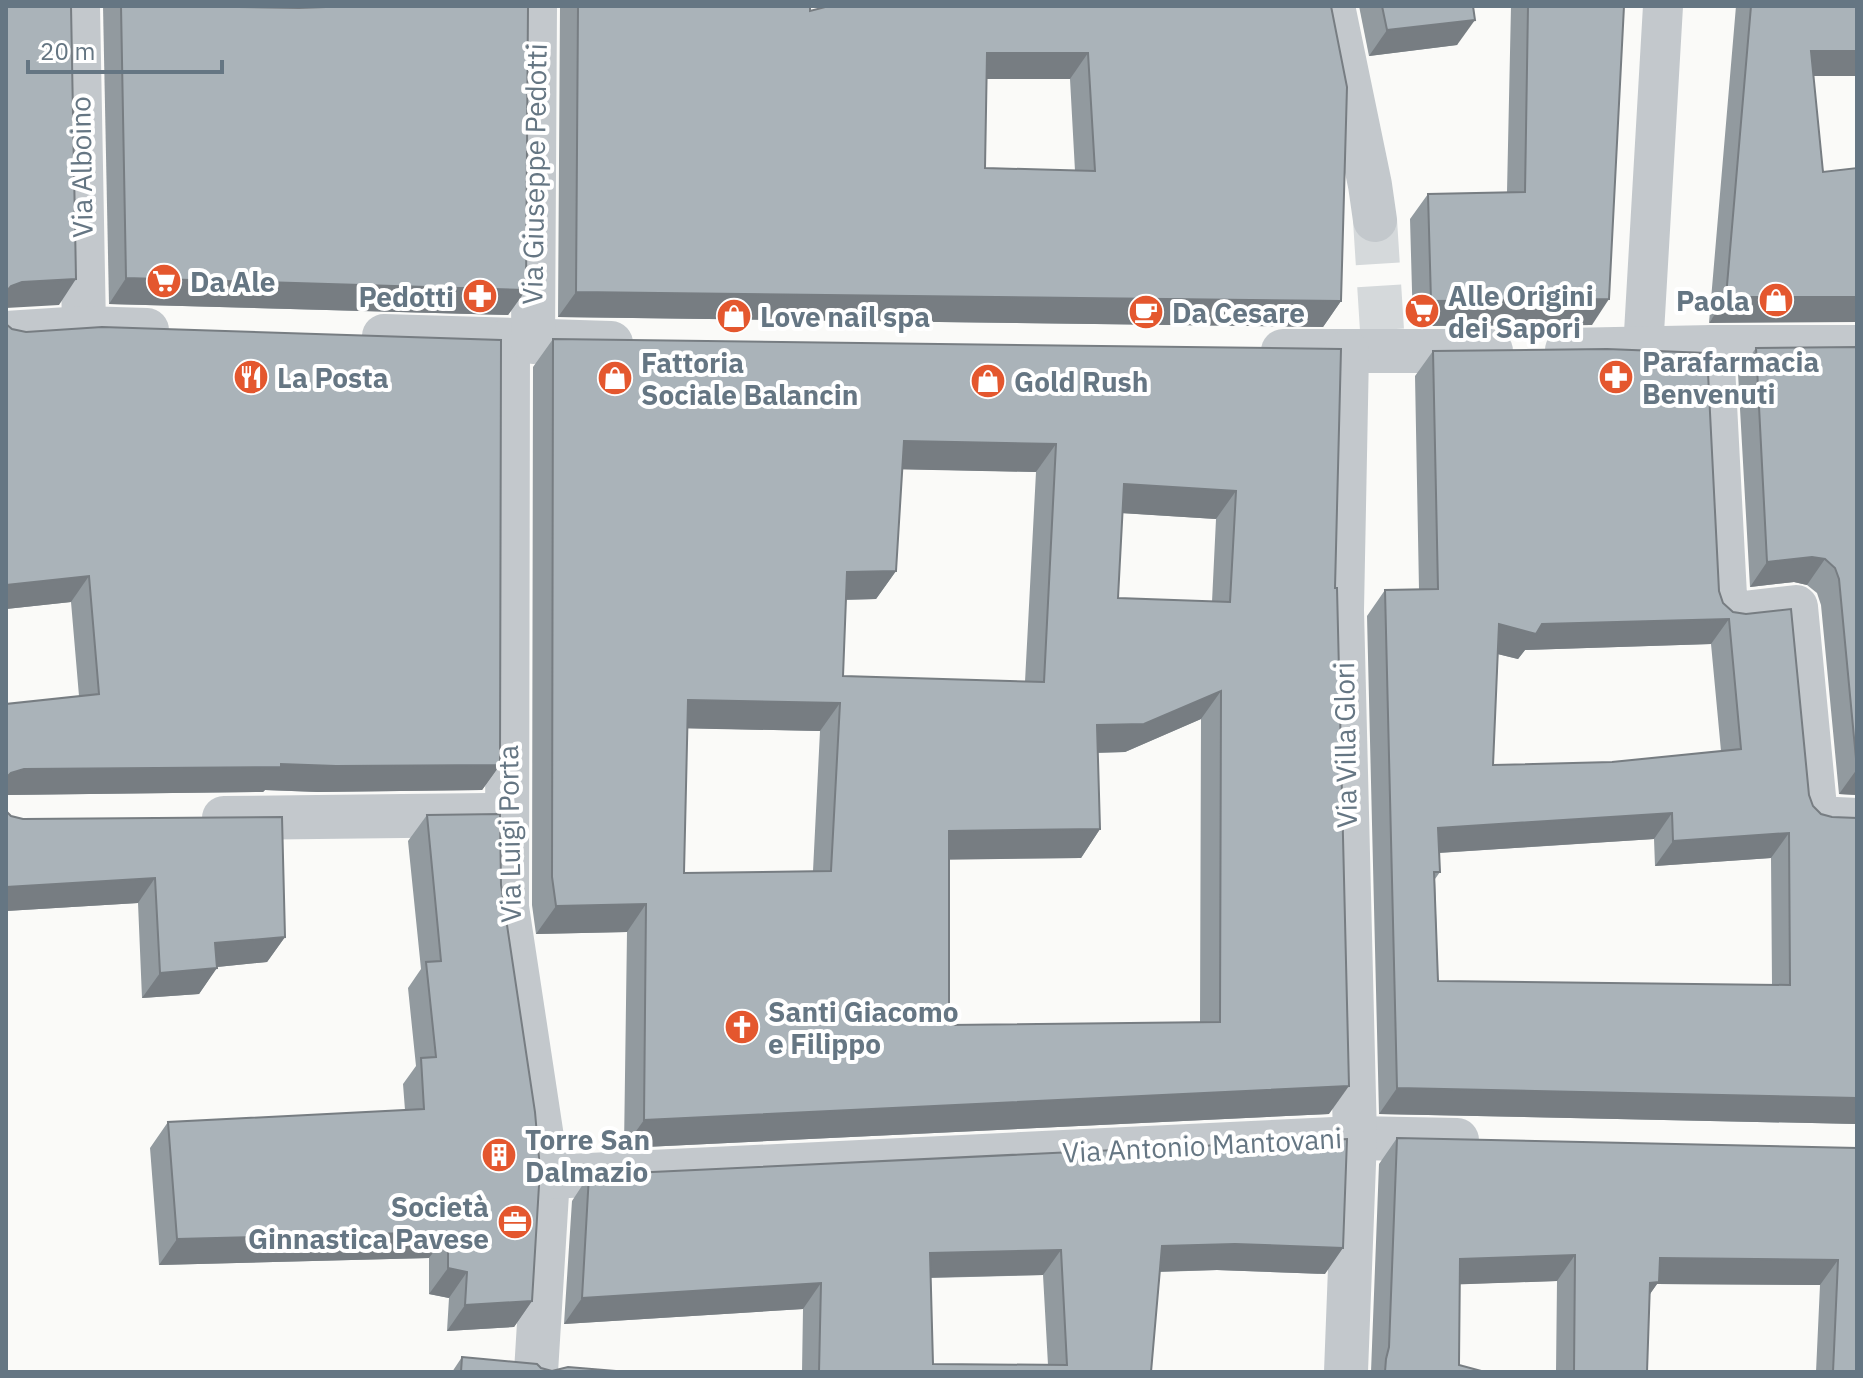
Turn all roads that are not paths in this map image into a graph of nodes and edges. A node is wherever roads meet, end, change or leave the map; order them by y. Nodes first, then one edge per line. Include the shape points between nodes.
1 (78, 6) edge
2 (535, 6) edge
3 (1333, 6) edge
4 (1663, 6) edge
5 (1375, 220) tunnel mouth
6 (84, 328) junction
7 (178, 331) edge
8 (6, 333) edge
9 (351, 336) edge
10 (520, 341) junction
11 (644, 343) edge
12 (1370, 344) junction
13 (1712, 347) junction
14 (1857, 347) edge
15 (1643, 350) junction
16 (1251, 351) edge
17 (508, 815) junction
18 (179, 818) edge
19 (1857, 820) edge
20 (1355, 1138) junction
21 (1496, 1141) edge
22 (548, 1177) junction
23 (536, 1372) edge
24 (1346, 1372) edge

1 - 6 street, Via Alboino
2 - 10 street, Via Giuseppe Pedotti
3 - 5 street
4 - 15 street
6 - 7 street
6 - 8 street
9 - 10 street
10 - 11 street
10 - 17 street, Via Luigi Porta
12 - 15 street
12 - 16 street
12 - 20 street, Via Villa Glori via 1342,610
13 - 14 street
13 - 15 street
13 - 19 street via 1726,615 1796,607 1816,818
17 - 18 street
17 - 22 street, Via Luigi Porta via 507,907
20 - 21 street, Via Antonio Mantovani
20 - 22 street, Via Antonio Mantovani
20 - 24 street, Via Villa Glori
22 - 23 street, Via Luigi Porta

